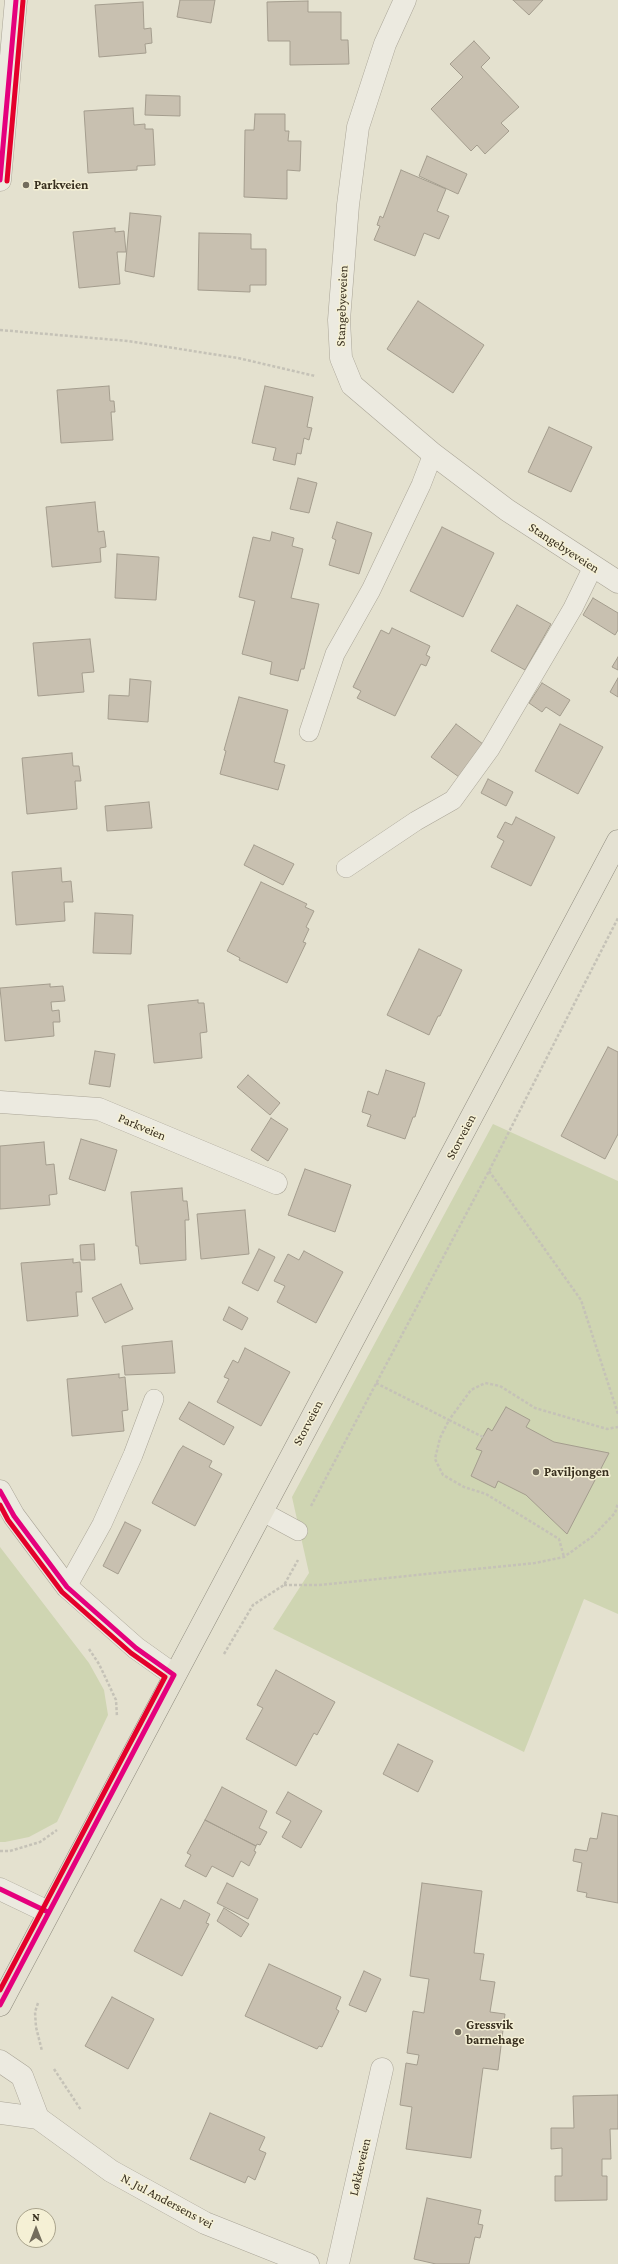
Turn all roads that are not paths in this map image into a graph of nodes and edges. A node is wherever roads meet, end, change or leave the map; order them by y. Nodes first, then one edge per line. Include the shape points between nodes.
1 (16, 0) edge
2 (405, 0) edge
3 (0, 180) edge
4 (433, 454) junction
5 (593, 567) junction
6 (618, 582) edge
7 (309, 732) dead end
8 (618, 841) edge
9 (346, 868) dead end
10 (0, 1102) edge
11 (276, 1183) dead end
12 (154, 1399) dead end
13 (0, 1491) edge
14 (261, 1511) junction
15 (298, 1531) road end
16 (67, 1586) junction
17 (174, 1675) junction
18 (0, 1889) edge
19 (48, 1912) junction
20 (0, 2005) edge
21 (0, 2060) edge
22 (382, 2069) dead end
23 (0, 2113) edge
24 (38, 2118) junction
25 (308, 2264) edge
26 (338, 2264) edge

1 - 3 street
2 - 4 street, Stangebyeveien via 385,44 358,127 348,205 339,320 341,358 352,385
4 - 5 street, Stangebyeveien via 507,510
4 - 7 lane via 371,590 335,654
5 - 6 street, Stangebyeveien
5 - 9 lane via 573,608 490,749 453,800 416,821
8 - 14 main road, Storveien
10 - 11 street, Parkveien via 99,1109
12 - 16 lane via 133,1455 102,1524
13 - 16 street via 14,1516
14 - 15 lane
14 - 17 main road, Storveien
16 - 17 street via 136,1648
17 - 19 main road, Storveien
18 - 19 street
19 - 20 main road, Storveien
21 - 24 street via 22,2076
22 - 26 street, Løkkeveien
23 - 24 street, N. Jul Andersens vei
24 - 25 street, N. Jul Andersens vei via 112,2171 205,2223

